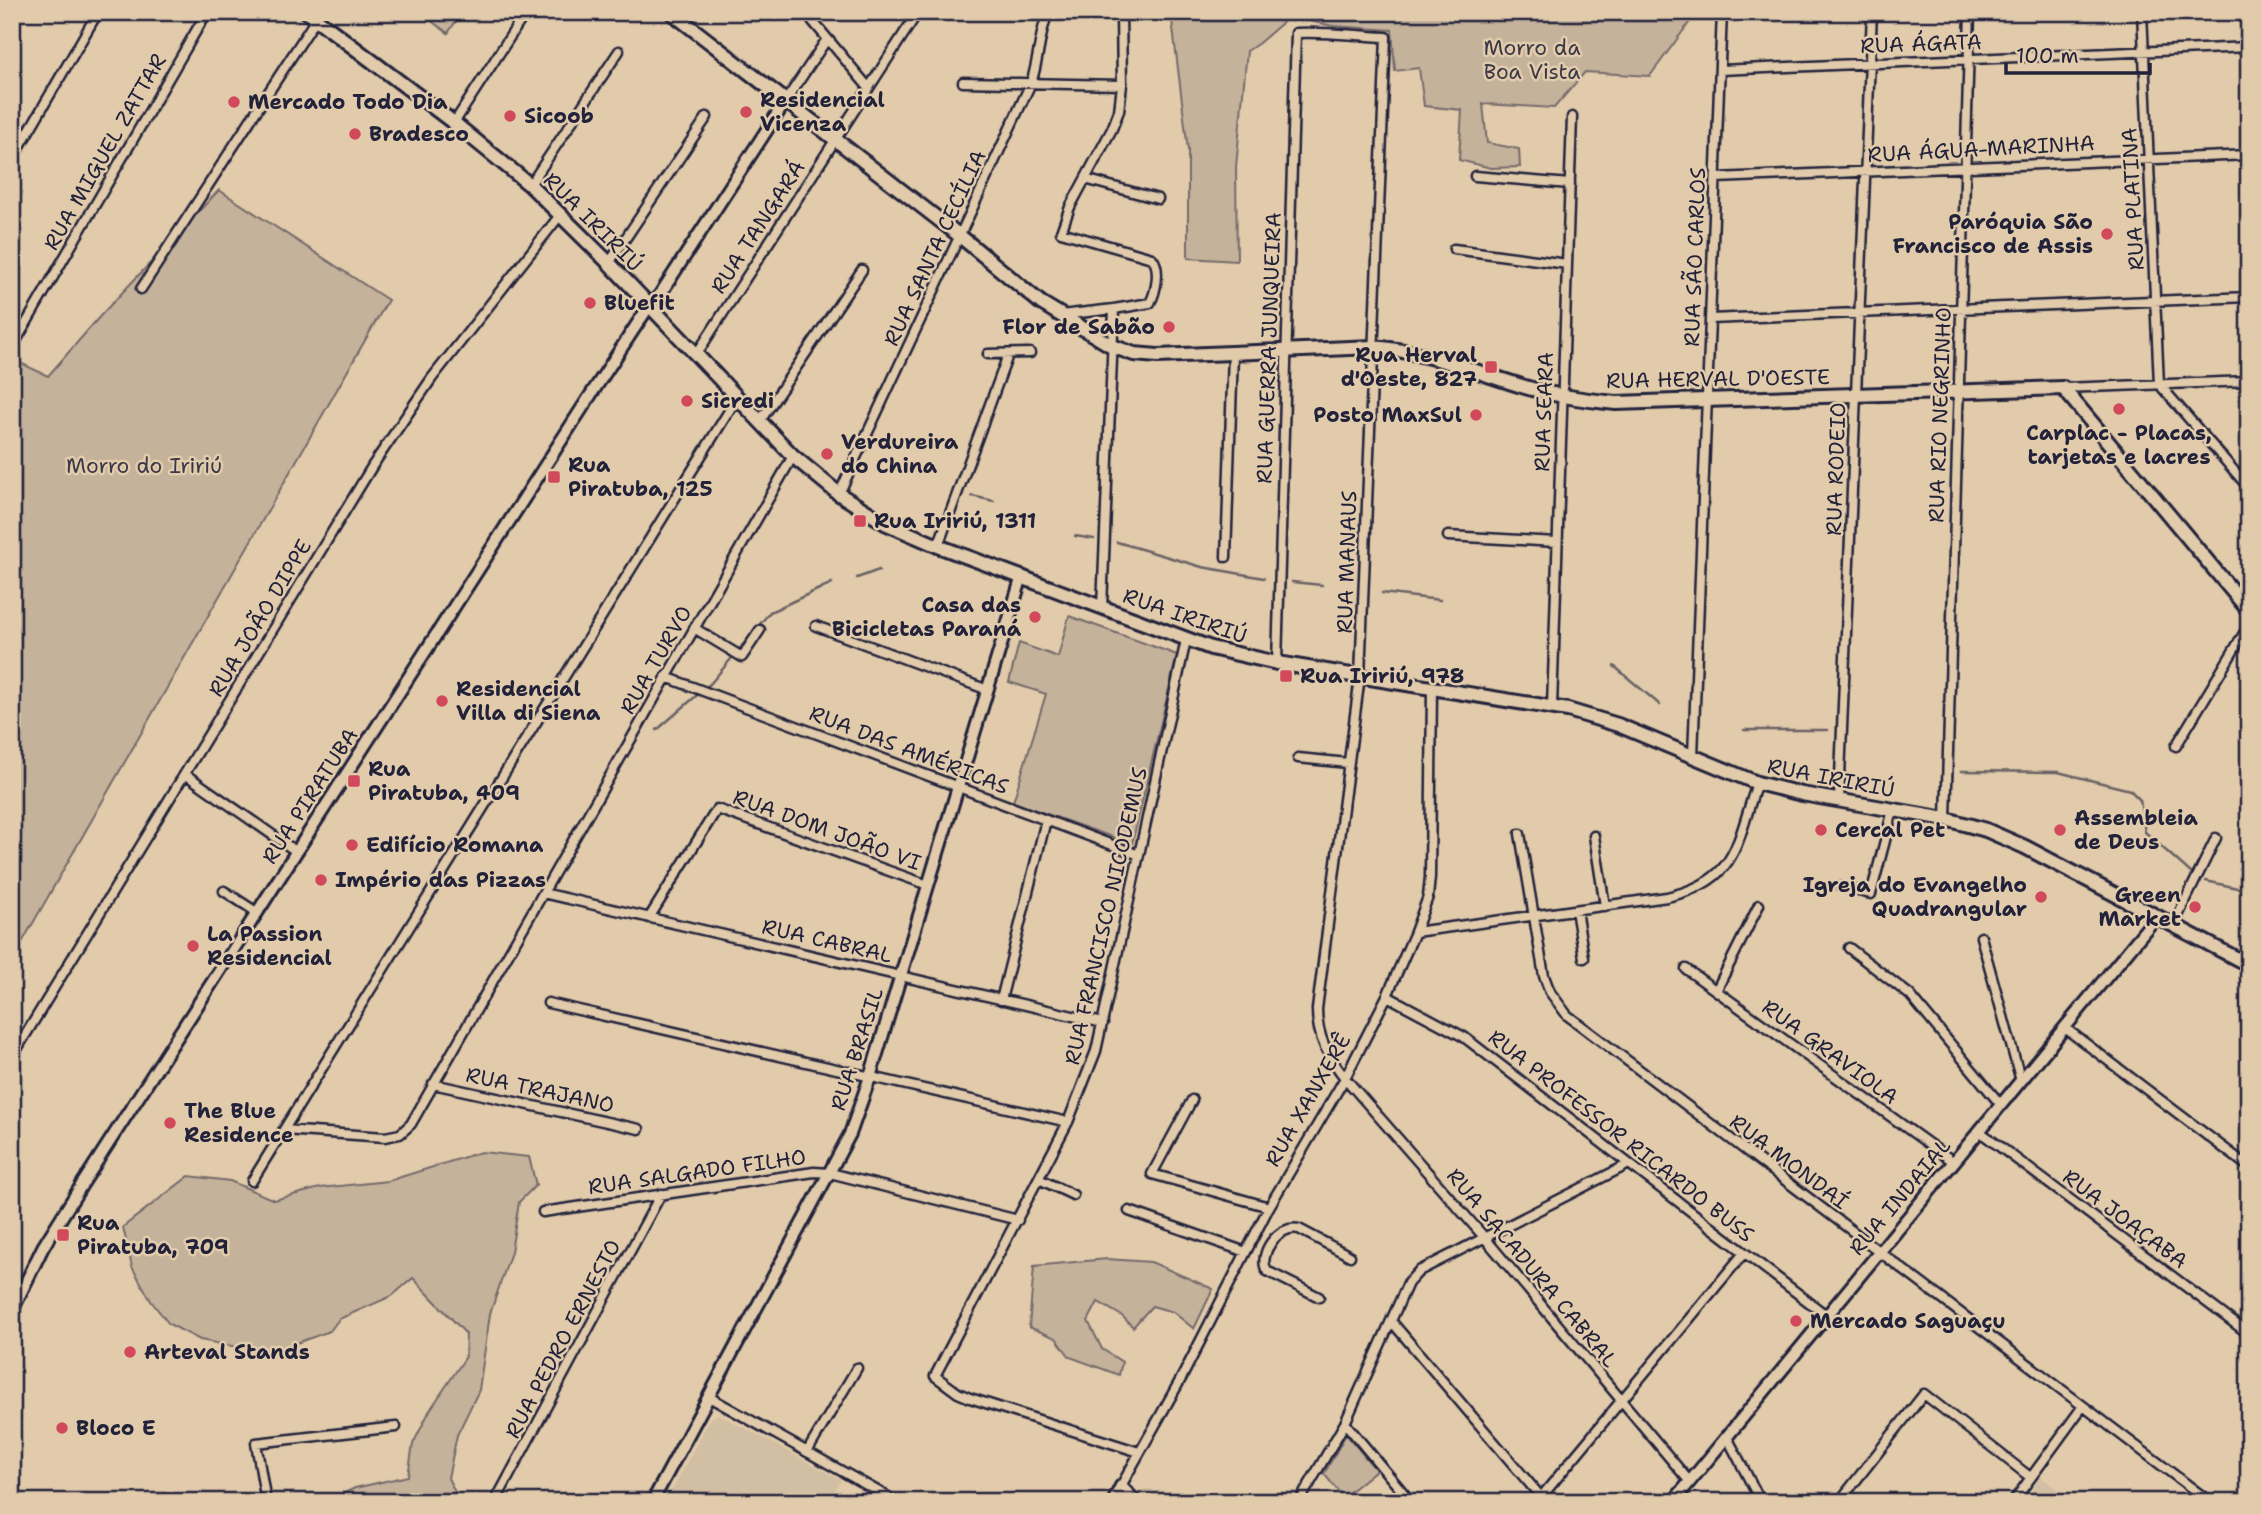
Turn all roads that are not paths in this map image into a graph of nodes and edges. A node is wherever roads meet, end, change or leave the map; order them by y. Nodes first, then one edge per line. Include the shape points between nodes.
1 (18, 12) edge
2 (98, 12) edge
3 (207, 12) edge
4 (526, 12) edge
5 (671, 12) edge
6 (805, 12) edge
7 (918, 12) edge
8 (1048, 12) edge
9 (1121, 12) edge
10 (1722, 12) edge
11 (1872, 12) edge
12 (1970, 12) edge
13 (2142, 12) edge
14 (312, 16) edge
15 (12, 21) edge
16 (1296, 33) joint
17 (827, 39) junction
18 (2249, 47) edge
19 (619, 51) dead end
20 (2144, 51) junction
21 (1968, 59) junction
22 (1870, 63) junction
23 (1720, 70) junction
24 (963, 82) dead end
25 (1031, 83) junction
26 (1122, 85) junction
27 (869, 88) junction
28 (785, 102) junction
29 (707, 117) dead end
30 (1572, 117) dead end
31 (454, 123) junction
32 (835, 140) junction
33 (2249, 155) edge
34 (2149, 159) junction
35 (12, 160) edge
36 (1965, 167) junction
37 (1866, 172) junction
38 (1475, 176) dead end
39 (1716, 178) junction
40 (1085, 179) junction
41 (1570, 184) junction
42 (530, 185) junction
43 (1158, 199) dead end
44 (561, 214) junction
45 (960, 236) junction
46 (1454, 249) dead end
47 (609, 263) junction
48 (1567, 264) junction
49 (862, 270) dead end
50 (141, 289) dead end
51 (2249, 297) edge
52 (2156, 301) junction
53 (649, 306) junction
54 (1114, 309) junction
55 (1961, 309) junction
56 (1860, 313) junction
57 (1060, 315) junction
58 (1710, 319) junction
59 (12, 346) edge
60 (1112, 346) junction
61 (1373, 347) junction
62 (1286, 351) junction
63 (1030, 353) dead end
64 (1233, 353) junction
65 (988, 354) dead end
66 (696, 355) junction
67 (1007, 355) junction
68 (2249, 381) edge
69 (2159, 384) junction
70 (2063, 388) junction
71 (1959, 391) junction
72 (1856, 395) junction
73 (1562, 396) junction
74 (737, 398) junction
75 (1707, 401) junction
76 (760, 421) junction
77 (793, 456) junction
78 (2249, 488) edge
79 (839, 494) junction
80 (1448, 536) dead end
81 (1557, 541) junction
82 (938, 546) junction
83 (1226, 557) dead end
84 (1022, 576) junction
85 (1102, 608) junction
86 (2249, 611) edge
87 (816, 625) dead end
88 (2249, 625) edge
89 (694, 628) junction
90 (760, 629) dead end
91 (1186, 640) junction
92 (1277, 663) junction
93 (1360, 676) junction
94 (666, 677) junction
95 (1432, 688) junction
96 (988, 690) junction
97 (1552, 707) junction
98 (2176, 746) dead end
99 (1692, 756) junction
100 (1298, 758) dead end
101 (1348, 763) junction
102 (185, 774) junction
103 (1757, 783) junction
104 (958, 787) junction
105 (1839, 800) junction
106 (1893, 810) junction
107 (1946, 819) junction
108 (1046, 820) junction
109 (1520, 834) dead end
110 (1594, 836) dead end
111 (2216, 838) dead end
112 (297, 852) junction
113 (1139, 855) junction
114 (928, 885) junction
115 (1841, 887) dead end
116 (224, 891) dead end
117 (543, 893) junction
118 (1605, 905) junction
119 (1759, 905) dead end
120 (1576, 910) junction
121 (258, 913) junction
122 (1533, 916) junction
123 (2156, 917) junction
124 (649, 918) junction
125 (2173, 926) junction
126 (1415, 932) junction
127 (1981, 937) dead end
128 (1849, 948) dead end
129 (1584, 958) dead end
130 (2249, 965) edge
131 (1686, 969) dead end
132 (900, 976) junction
133 (1716, 991) junction
134 (1387, 996) junction
135 (1001, 1000) junction
136 (548, 1003) dead end
137 (1102, 1023) junction
138 (2065, 1028) junction
139 (12, 1056) edge
140 (870, 1077) junction
141 (1345, 1078) junction
142 (2021, 1081) junction
143 (433, 1084) junction
144 (1192, 1100) dead end
145 (2001, 1105) junction
146 (1068, 1122) junction
147 (639, 1129) dead end
148 (284, 1130) junction
149 (1979, 1131) junction
150 (1954, 1163) junction
151 (1627, 1165) junction
152 (2249, 1167) edge
153 (830, 1173) junction
154 (1039, 1180) junction
155 (252, 1181) dead end
156 (661, 1194) junction
157 (1073, 1195) dead end
158 (1269, 1207) junction
159 (1129, 1211) dead end
160 (543, 1212) dead end
161 (1018, 1220) junction
162 (1258, 1230) junction
163 (1484, 1237) junction
164 (1275, 1238) junction
165 (1246, 1252) junction
166 (1879, 1252) junction
167 (1744, 1253) junction
168 (1350, 1256) dead end
169 (1319, 1297) dead end
170 (12, 1311) edge
171 (1827, 1316) junction
172 (1392, 1322) junction
173 (2249, 1334) edge
174 (857, 1368) dead end
175 (709, 1397) junction
176 (1621, 1400) junction
177 (2083, 1406) junction
178 (1345, 1423) junction
179 (396, 1427) dead end
180 (1727, 1437) junction
181 (807, 1452) junction
182 (1139, 1452) junction
183 (2030, 1477) junction
184 (1690, 1482) junction
185 (1121, 1486) junction
186 (884, 1499) edge
187 (1539, 1499) edge
188 (266, 1502) edge
189 (495, 1502) edge
190 (652, 1502) edge
191 (897, 1502) edge
192 (1112, 1502) edge
193 (1136, 1502) edge
194 (1299, 1502) edge
195 (1412, 1502) edge
196 (1674, 1502) edge
197 (1761, 1502) edge
198 (1839, 1502) edge
199 (2013, 1502) edge
200 (2210, 1502) edge

1 - 15 street
2 - 35 street
3 - 59 street, RUA MIGUEL ZATTAR
4 - 31 street
5 - 28 main road, RUA HERVAL D'OESTE
6 - 17 street
7 - 27 street, RUA TANGARÁ
8 - 25 street, RUA SANTA CECÍLIA
9 - 26 street
10 - 23 street, RUA SÃO CARLOS
11 - 22 street, RUA RODEIO
12 - 21 street, RUA RIO NEGRINHO
13 - 20 street, RUA PLATINA
14 - 31 main road, RUA IRIRIÚ
14 - 50 street
16 - 61 street, RUA MANAUS via 1386,37
16 - 62 street, RUA GUERRA JUNQUEIRA
17 - 27 street
17 - 28 street
18 - 20 street, RUA ÁGATA
19 - 42 street
20 - 21 street, RUA ÁGATA
20 - 34 street, RUA PLATINA
21 - 22 street, RUA ÁGATA
21 - 36 street, RUA RIO NEGRINHO
22 - 23 street, RUA ÁGATA
22 - 37 street, RUA RODEIO
23 - 39 street, RUA SÃO CARLOS
24 - 25 street
25 - 26 street
25 - 45 street, RUA SANTA CECÍLIA
26 - 40 street via 1116,121
27 - 32 street, RUA TANGARÁ
28 - 32 main road, RUA HERVAL D'OESTE
28 - 53 street, RUA PIRATUBA
29 - 47 street
30 - 41 street, RUA SEARA
31 - 42 main road, RUA IRIRIÚ
32 - 45 main road, RUA HERVAL D'OESTE
32 - 66 street, RUA TANGARÁ
33 - 34 street, RUA ÁGUA-MARINHA
34 - 36 street, RUA ÁGUA-MARINHA
34 - 52 street, RUA PLATINA
36 - 37 street, RUA ÁGUA-MARINHA
36 - 55 street, RUA RIO NEGRINHO
37 - 39 street, RUA ÁGUA-MARINHA
37 - 56 street, RUA RODEIO
38 - 41 street
39 - 58 street, RUA SÃO CARLOS
40 - 43 street
40 - 54 street via 1062,232 1156,262 1150,303
41 - 48 street, RUA SEARA
42 - 44 main road, RUA IRIRIÚ
44 - 47 main road, RUA IRIRIÚ
44 - 102 street, RUA JOÃO DIPPE via 413,405
45 - 57 main road, RUA HERVAL D'OESTE
45 - 79 street, RUA SANTA CECÍLIA
46 - 48 street
47 - 53 main road, RUA IRIRIÚ
48 - 73 street, RUA SEARA
49 - 76 street
51 - 52 street
52 - 55 street
52 - 69 street, RUA PLATINA
53 - 66 main road, RUA IRIRIÚ
53 - 112 street, RUA PIRATUBA
54 - 57 street
54 - 60 street
55 - 56 street
55 - 71 street, RUA RIO NEGRINHO
56 - 58 street
56 - 72 street, RUA RODEIO
57 - 60 main road, RUA HERVAL D'OESTE
58 - 75 street, RUA SÃO CARLOS
60 - 64 main road, RUA HERVAL D'OESTE via 1147,356
60 - 85 street
61 - 62 main road, RUA HERVAL D'OESTE
61 - 73 main road, RUA HERVAL D'OESTE via 1423,355
61 - 93 street, RUA MANAUS
62 - 64 main road, RUA HERVAL D'OESTE
62 - 92 street, RUA GUERRA JUNQUEIRA
63 - 67 street
64 - 83 street
65 - 67 street
66 - 74 main road, RUA IRIRIÚ
67 - 82 street
68 - 69 street, RUA HERVAL D'OESTE
69 - 70 street, RUA HERVAL D'OESTE
69 - 78 street
70 - 71 main road, RUA HERVAL D'OESTE
70 - 86 main road
71 - 72 main road, RUA HERVAL D'OESTE
71 - 107 street, RUA RIO NEGRINHO
72 - 75 main road, RUA HERVAL D'OESTE
72 - 105 street, RUA RODEIO
73 - 75 main road, RUA HERVAL D'OESTE via 1616,403
73 - 81 street, RUA SEARA
74 - 76 main road, RUA IRIRIÚ
74 - 148 street
75 - 99 street, RUA SÃO CARLOS
76 - 77 main road, RUA IRIRIÚ
77 - 79 main road, RUA IRIRIÚ
77 - 89 street, RUA TURVO
79 - 82 main road, RUA IRIRIÚ via 885,523
80 - 81 street
81 - 97 street, RUA SEARA
82 - 84 main road, RUA IRIRIÚ
84 - 85 main road, RUA IRIRIÚ
84 - 96 street, RUA BRASIL
85 - 91 main road, RUA IRIRIÚ
87 - 96 street
88 - 98 street
89 - 90 street via 742,657
89 - 94 street, RUA TURVO
91 - 92 main road, RUA IRIRIÚ
91 - 113 street, RUA FRANCISCO NICODEMUS
92 - 93 main road, RUA IRIRIÚ
93 - 95 main road, RUA IRIRIÚ
93 - 101 street, RUA MANAUS
94 - 104 street, RUA DAS AMÉRICAS
94 - 117 street, RUA TURVO
95 - 97 main road, RUA IRIRIÚ
95 - 126 street, RUA XANXERÊ via 1430,877
96 - 104 street, RUA BRASIL
97 - 99 main road, RUA IRIRIÚ via 1618,725
99 - 103 main road, RUA IRIRIÚ
100 - 101 street
101 - 141 street, RUA MANAUS via 1317,1009 1321,1042
102 - 112 street
102 - 139 street, RUA JOÃO DIPPE
103 - 105 main road, RUA IRIRIÚ
103 - 118 street via 1733,854 1706,884 1680,894
104 - 108 street, RUA DAS AMÉRICAS
104 - 114 street, RUA BRASIL
105 - 106 main road, RUA IRIRIÚ
106 - 107 main road, RUA IRIRIÚ
106 - 115 street via 1871,894
107 - 123 main road, RUA IRIRIÚ via 2005,837
108 - 113 street, RUA DAS AMÉRICAS
108 - 135 street
109 - 122 street, RUA MONDAÍ
110 - 118 street
111 - 125 street
112 - 121 street, RUA PIRATUBA
113 - 137 street, RUA FRANCISCO NICODEMUS
114 - 124 street, RUA DOM JOÃO VI via 717,809
114 - 132 street, RUA BRASIL
116 - 121 street
117 - 124 street, RUA CABRAL
117 - 143 street, RUA TURVO
118 - 120 street
119 - 133 street
120 - 122 street
120 - 129 street
121 - 170 street, RUA PIRATUBA via 43,1247
122 - 126 street
122 - 166 street, RUA MONDAÍ via 1544,976 1567,1015
123 - 125 main road, RUA IRIRIÚ
123 - 138 street, RUA INDAIAL
124 - 132 street, RUA CABRAL
125 - 130 main road, RUA IRIRIÚ
126 - 134 street, RUA XANXERÊ
127 - 142 street
128 - 145 street via 1910,995
131 - 133 street, RUA GRAVIOLA
132 - 135 street, RUA CABRAL
132 - 140 street, RUA BRASIL
133 - 150 street, RUA GRAVIOLA
134 - 141 street, RUA XANXERÊ
134 - 151 street, RUA PROFESSOR RICARDO BUSS via 1464,1037
135 - 137 street, RUA CABRAL
136 - 140 street
137 - 146 street, RUA FRANCISCO NICODEMUS via 1087,1078
138 - 142 street, RUA INDAIAL
138 - 152 street
140 - 146 street
140 - 153 street, RUA BRASIL
141 - 158 street, RUA XANXERÊ
141 - 163 street, RUA SACADURA CABRAL
142 - 145 street, RUA INDAIAL
143 - 147 street, RUA TRAJANO
143 - 148 street, RUA TURVO via 411,1124 400,1134
144 - 158 street via 1152,1174
145 - 149 street, RUA INDAIAL
146 - 154 street, RUA FRANCISCO NICODEMUS
148 - 155 street
149 - 150 street, RUA INDAIAL
149 - 173 street, RUA JOAÇABA
150 - 166 street, RUA INDAIAL
151 - 163 street
151 - 167 street, RUA PROFESSOR RICARDO BUSS
153 - 156 street, RUA SALGADO FILHO via 803,1172
153 - 161 street, RUA SALGADO FILHO
153 - 175 street, RUA BRASIL
154 - 157 street
154 - 161 street, RUA FRANCISCO NICODEMUS
156 - 160 street, RUA SALGADO FILHO
156 - 189 street, RUA PEDRO ERNESTO
158 - 162 street, RUA XANXERÊ
159 - 165 street
161 - 182 street, RUA FRANCISCO NICODEMUS via 935,1376 970,1398
162 - 164 street
162 - 165 street, RUA XANXERÊ
163 - 172 street via 1419,1270 1408,1283
163 - 176 street, RUA SACADURA CABRAL
164 - 168 street via 1291,1227
164 - 169 street via 1263,1265
165 - 182 street, RUA XANXERÊ
166 - 171 street, RUA INDAIAL
166 - 177 street, RUA MONDAÍ
167 - 171 street, RUA PROFESSOR RICARDO BUSS
167 - 176 street
171 - 180 street, RUA INDAIAL
172 - 178 street
172 - 187 street
174 - 181 street
175 - 181 street
175 - 190 street, RUA BRASIL
176 - 184 street, RUA SACADURA CABRAL
176 - 187 street
177 - 183 street
177 - 200 street, RUA MONDAÍ
178 - 194 street
178 - 195 street
179 - 188 street via 256,1443
180 - 184 street, RUA INDAIAL
180 - 197 street
181 - 186 street
182 - 185 street, RUA XANXERÊ
183 - 198 street via 1923,1394
183 - 199 street
184 - 196 street, RUA INDAIAL
185 - 192 street, RUA XANXERÊ
185 - 193 street
186 - 191 street

